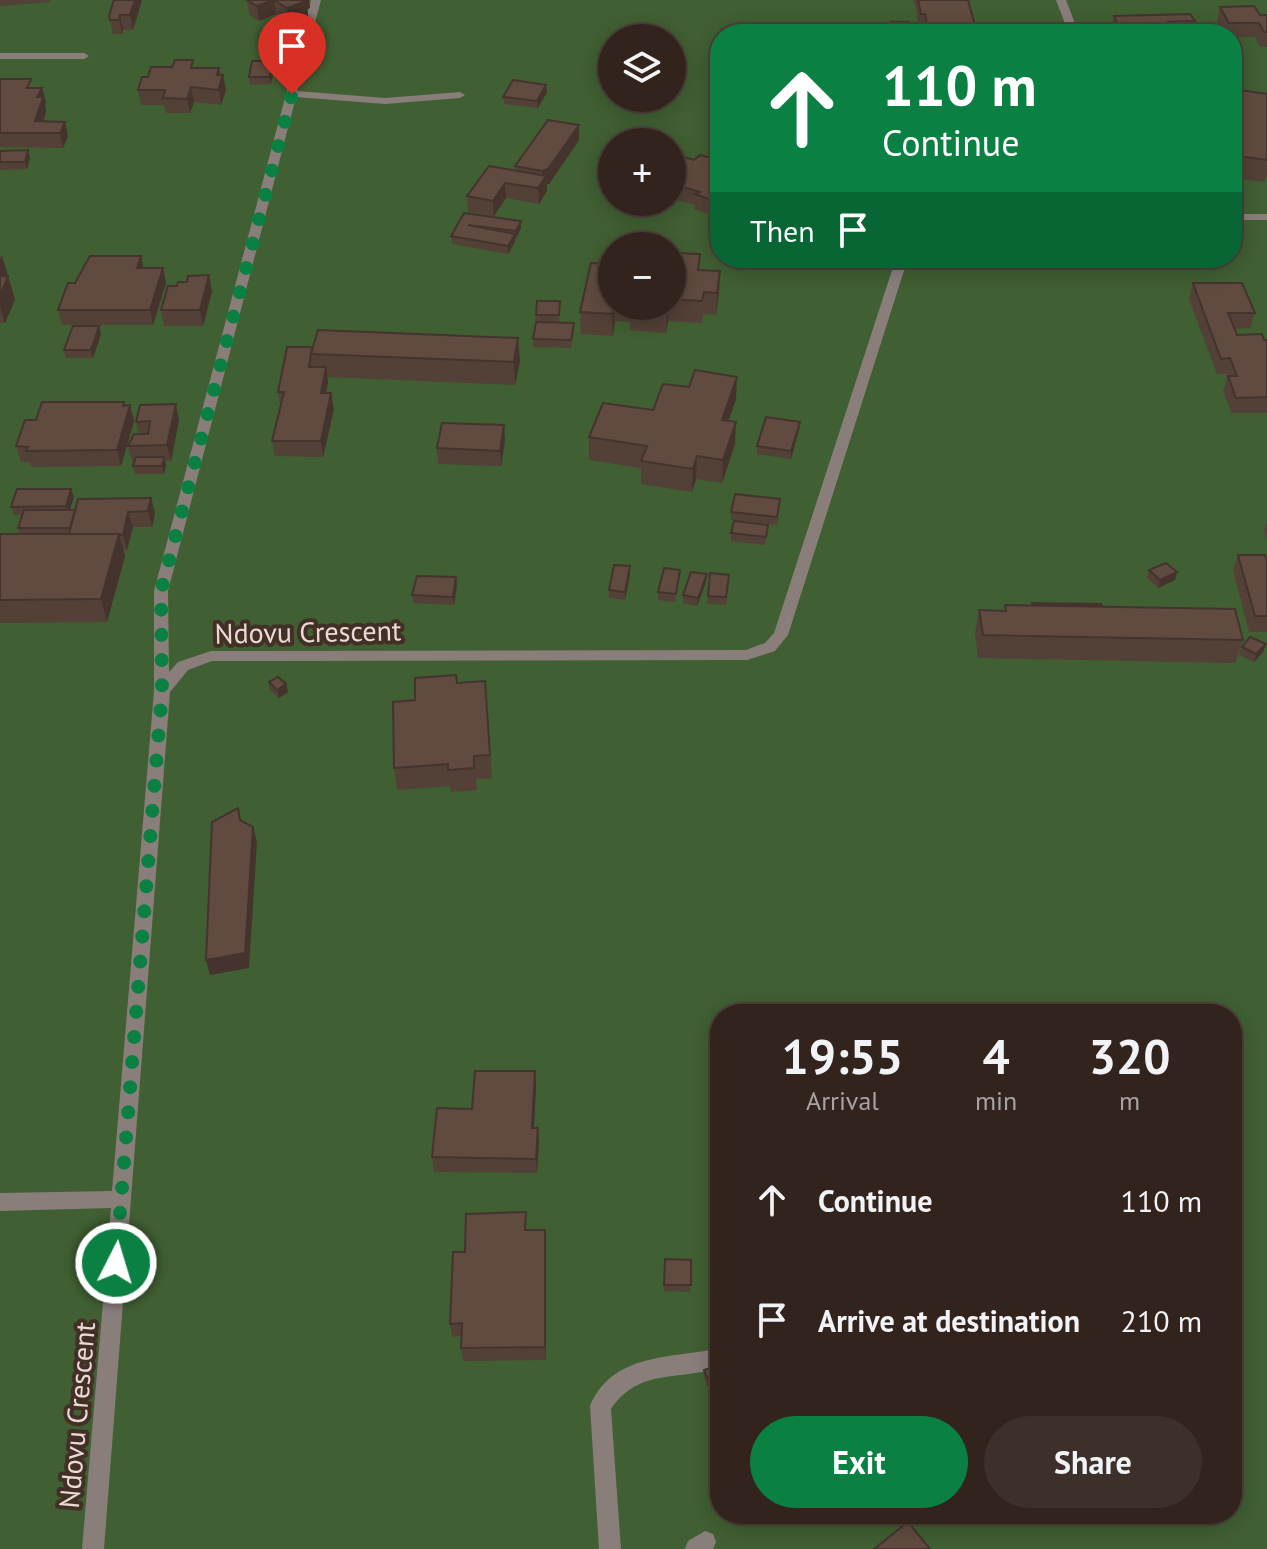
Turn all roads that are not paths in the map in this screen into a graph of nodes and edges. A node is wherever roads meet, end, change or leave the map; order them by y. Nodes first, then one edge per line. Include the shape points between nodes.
1 (316, 0) edge
2 (1061, 0) edge
3 (1070, 24) edge
4 (0, 56) edge
5 (84, 56) dead end
6 (292, 94) junction
7 (460, 95) dead end
8 (1242, 217) edge
9 (1267, 217) edge
10 (899, 268) edge
11 (162, 691) junction
12 (121, 1199) junction
13 (0, 1202) edge
14 (710, 1360) edge
15 (93, 1549) edge
16 (610, 1549) edge

1 - 6 street
2 - 3 street
4 - 5 street
6 - 7 street via 385,101
6 - 11 street via 161,591
8 - 9 street
10 - 11 street, Ndovu Crescent via 781,635 770,647 747,655 211,656 183,666
11 - 12 street, Ndovu Crescent
12 - 13 street
12 - 15 street, Ndovu Crescent
14 - 16 street via 631,1374 600,1406

